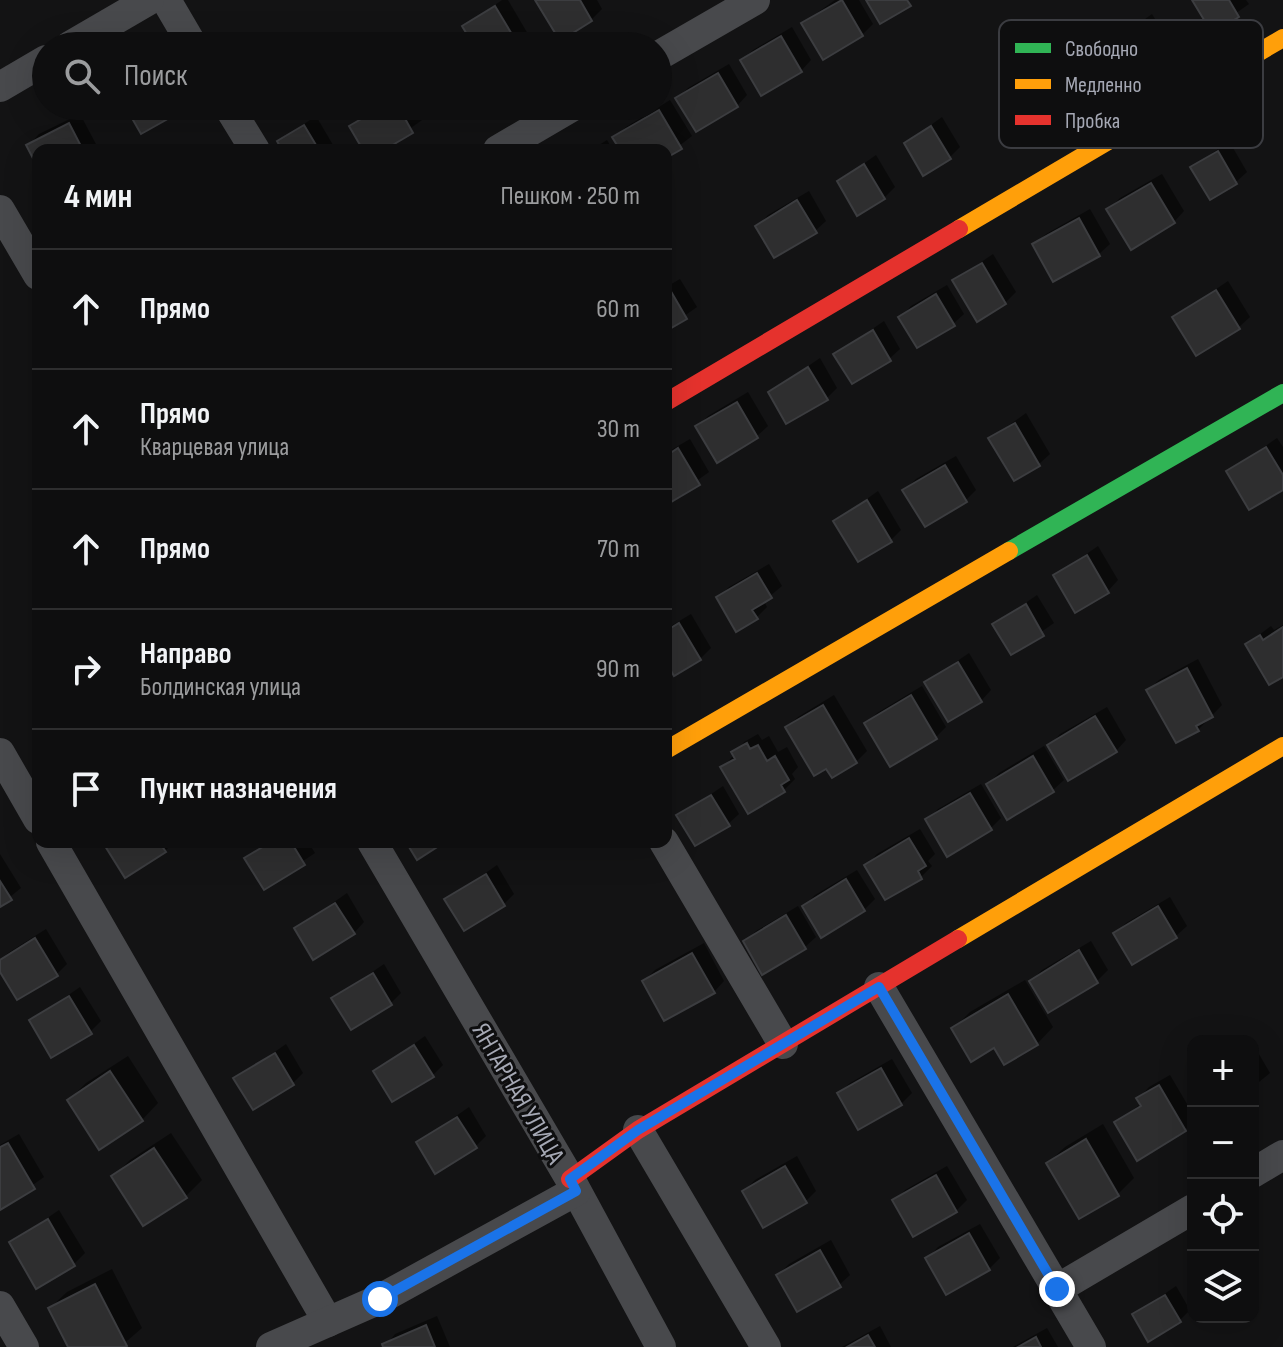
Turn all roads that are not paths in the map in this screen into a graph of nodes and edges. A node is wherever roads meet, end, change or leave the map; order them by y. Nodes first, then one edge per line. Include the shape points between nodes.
1 (149, 0) edge
2 (166, 0) edge
3 (755, 0) edge
4 (94, 32) edge
5 (185, 32) edge
6 (1283, 38) edge
7 (672, 48) edge
8 (1263, 50) edge
9 (32, 68) edge
10 (0, 87) edge
11 (237, 120) edge
12 (549, 120) edge
13 (251, 144) edge
14 (508, 144) edge
15 (1097, 148) edge
16 (0, 210) edge
17 (32, 265) edge
18 (1283, 393) edge
19 (672, 398) edge
20 (1283, 746) edge
21 (672, 747) edge
22 (0, 753) edge
23 (32, 809) edge
24 (54, 848) edge
25 (376, 848) edge
26 (668, 848) edge
27 (879, 987) junction
28 (783, 1044) junction
29 (638, 1130) junction
30 (1283, 1155) edge
31 (1259, 1169) edge
32 (573, 1185) junction
33 (1187, 1213) edge
34 (1057, 1289) junction
35 (0, 1306) edge
36 (328, 1322) junction
37 (24, 1347) edge
38 (271, 1347) edge
39 (661, 1347) edge
40 (766, 1347) edge
41 (1091, 1347) edge

1 - 4 street
2 - 5 street
3 - 7 street
6 - 8 street
9 - 10 street
11 - 13 street
12 - 14 street
15 - 19 street
16 - 17 street
18 - 21 street
20 - 27 street
22 - 23 street
24 - 36 street
25 - 32 street, ЯНТАРНАЯ УЛИЦА
26 - 28 street
27 - 28 street
27 - 34 street
28 - 29 street
29 - 32 street
29 - 40 street
30 - 31 street
32 - 36 street via 380,1299
32 - 39 street, ЯНТАРНАЯ УЛИЦА
33 - 34 street
34 - 41 street
35 - 37 street
36 - 38 street

